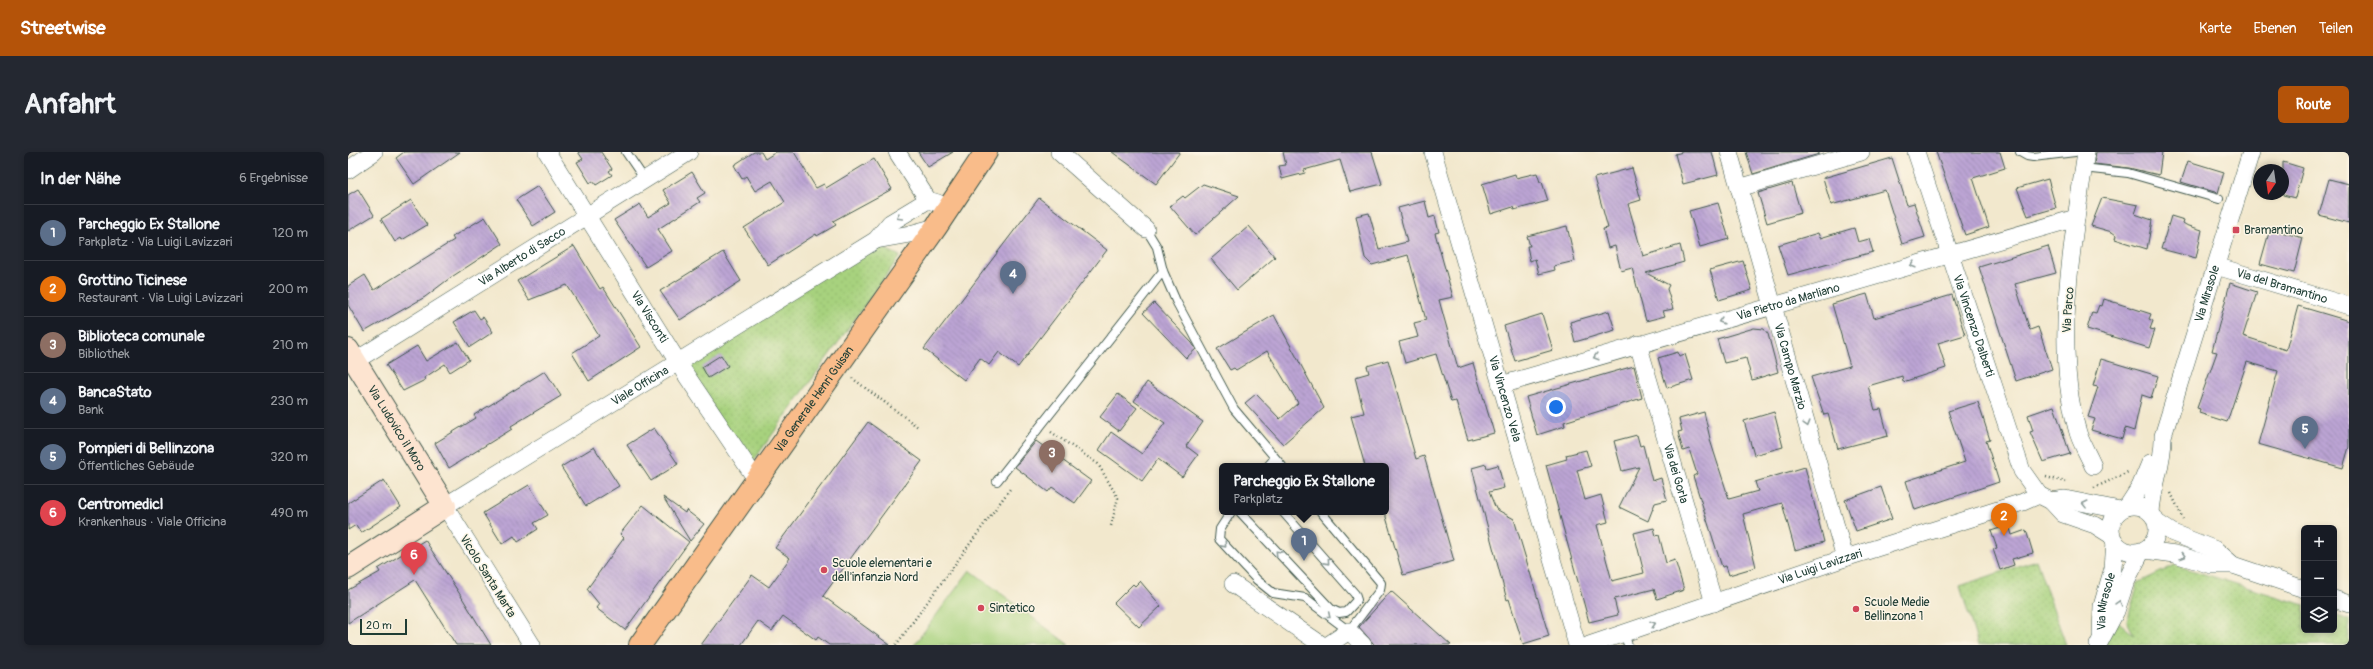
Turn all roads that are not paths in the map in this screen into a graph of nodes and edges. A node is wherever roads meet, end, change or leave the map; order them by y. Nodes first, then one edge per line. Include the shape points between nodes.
1 (374, 152) edge
2 (547, 152) edge
3 (626, 152) edge
4 (689, 152) edge
5 (897, 152) edge
6 (986, 152) edge
7 (1059, 152) edge
8 (1433, 152) edge
9 (1729, 152) edge
10 (1861, 152) edge
11 (1916, 152) edge
12 (2020, 152) edge
13 (2075, 152) edge
14 (2251, 152) edge
15 (2085, 160) edge
16 (348, 170) edge
17 (645, 180) junction
18 (1739, 188) junction
19 (2219, 199) dead end
20 (928, 200) junction
21 (950, 206) junction
22 (586, 216) junction
23 (2076, 218) junction
24 (936, 227) junction
25 (1146, 229) joint
26 (876, 240) junction
27 (1950, 254) junction
28 (2216, 266) junction
29 (1163, 271) junction
30 (1774, 306) junction
31 (2349, 306) edge
32 (1638, 344) junction
33 (351, 356) edge
34 (677, 361) junction
35 (1501, 385) junction
36 (2163, 436) junction
37 (1275, 458) junction
38 (1271, 463) edge
39 (1279, 463) edge
40 (2093, 466) dead end
41 (756, 479) junction
42 (997, 481) dead end
43 (2045, 498) junction
44 (445, 506) junction
45 (2124, 508) junction
46 (1229, 515) edge
47 (1243, 515) edge
48 (1286, 515) edge
49 (1323, 515) edge
50 (2154, 518) junction
51 (2113, 539) junction
52 (2143, 551) junction
53 (1845, 558) junction
54 (2233, 565) junction
55 (348, 568) edge
56 (1233, 584) dead end
57 (2301, 588) edge
58 (2337, 600) edge
59 (1714, 603) junction
60 (2349, 604) edge
61 (1349, 631) junction
62 (1626, 639) edge
63 (2100, 641) edge
64 (644, 643) edge
65 (532, 645) edge
66 (1322, 645) edge
67 (1328, 645) edge
68 (1363, 645) edge
69 (1577, 645) edge
70 (1589, 645) edge

1 - 16 street
2 - 22 street, Via Visconti
3 - 17 lane
4 - 17 street, Via Alberto di Sacco
5 - 20 street
6 - 21 main road, Via Generale Henri Guisan
7 - 25 street
8 - 35 street, Via Vincenzo Vela
9 - 18 street, Via Campo Marzio
10 - 18 street
11 - 27 street, Via Vincenzo Dalberti
12 - 13 lane via 2033,157
14 - 28 street, Via Mirasole
15 - 19 lane
15 - 23 street, Via Parco
17 - 22 street, Via Alberto di Sacco
18 - 30 street, Via Campo Marzio
20 - 21 street
20 -> 26 street, Viale Officina via 890,223
21 - 24 main road, Via Generale Henri Guisan
22 - 33 street, Via Alberto di Sacco
22 - 34 street, Via Visconti
23 - 27 street, Via Pietro da Marliano
23 - 40 street, Via Parco via 2065,330 2066,360 2078,432
24 - 26 street
24 - 41 main road, Via Generale Henri Guisan
25 - 29 lane via 1157,247
26 - 34 street, Viale Officina
27 -> 30 street, Via Pietro da Marliano
27 - 43 street, Via Vincenzo Dalberti via 2022,471
28 - 31 street, Via del Bramantino
28 - 36 street, Via Mirasole
29 - 37 lane via 1176,301 1234,409
29 - 42 lane
30 -> 32 street, Via Pietro da Marliano
30 -> 53 street, Via Campo Marzio
32 -> 35 street, Via Pietro da Marliano
32 - 59 street, Via dei Gorla
33 - 44 street, Via Ludovico il Moro
34 - 41 street, Via Visconti
34 - 44 street, Viale Officina
35 - 69 street, Via Vincenzo Vela
36 - 45 street, Via Mirasole via 2156,444 2140,487
36 - 50 street, Via Mirasole via 2154,487
37 - 38 lane
37 - 39 lane
41 - 64 main road, Via Generale Henri Guisan
45 -> 43 street, Via Luigi Lavizzari via 2065,498
43 - 51 street via 2063,514 2095,525
43 - 53 street, Via Luigi Lavizzari via 2023,502
44 - 55 street, Viale Officina
44 - 65 street, Vicolo Santa Marta
45 - 50 street via 2140,507
45 - 51 street via 2112,521
46 -> 61 lane via 1220,529 1219,539 1257,580 1278,595 1305,598
48 -> 47 lane via 1356,594 1357,600 1346,612 1339,613 1331,609
49 - 61 lane via 1381,583 1380,590
50 - 52 street via 2157,529 2154,541
50 - 54 street via 2173,534 2216,550
51 - 52 street via 2126,551
51 - 63 street, Via Mirasole via 2113,568 2102,606
52 -> 54 street via 2175,554 2211,566
63 -> 52 street, Via Mirasole via 2116,611 2126,581
53 - 59 street, Via Luigi Lavizzari
54 - 57 street
56 - 66 street
58 - 60 street
62 -> 59 street, Via Luigi Lavizzari
61 - 67 street
61 - 68 street
62 - 70 street, Via Luigi Lavizzari

